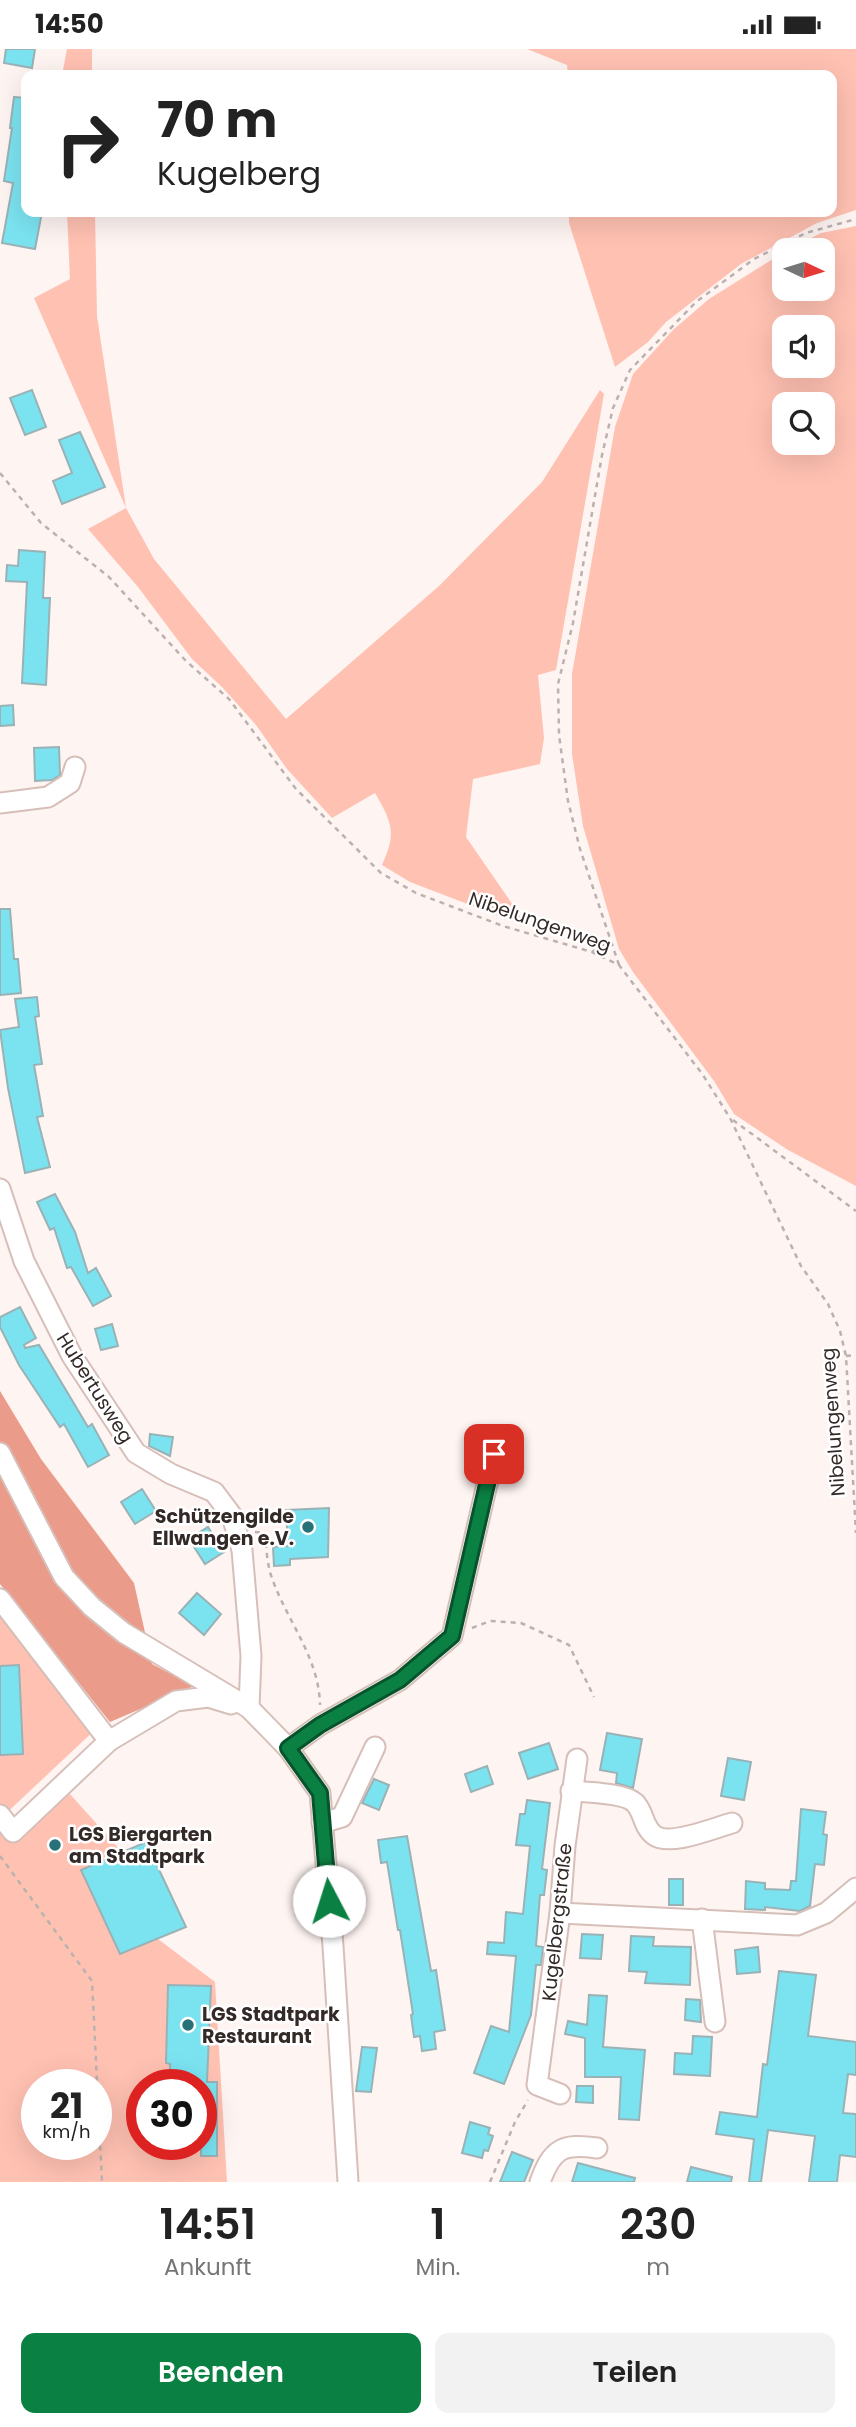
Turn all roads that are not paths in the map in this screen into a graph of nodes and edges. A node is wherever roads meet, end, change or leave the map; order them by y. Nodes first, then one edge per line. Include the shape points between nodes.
1 (75, 767) dead end
2 (0, 803) edge
3 (0, 1189) edge
4 (0, 1453) edge
5 (494, 1454) dead end
6 (0, 1599) edge
7 (249, 1708) junction
8 (109, 1741) junction
9 (376, 1747) dead end
10 (288, 1748) junction
11 (577, 1759) dead end
12 (571, 1791) junction
13 (0, 1815) edge
14 (322, 1823) junction
15 (732, 1823) dead end
16 (856, 1888) edge
17 (560, 1913) junction
18 (702, 1919) junction
19 (715, 2022) dead end
20 (560, 2094) dead end
21 (597, 2148) dead end
22 (348, 2182) edge
23 (540, 2182) edge

1 - 2 street via 70,783 48,797
3 - 7 street, Hubertusweg via 24,1261 72,1356 136,1453 214,1492 232,1516 242,1550 251,1656
4 - 7 street via 64,1577 92,1607 124,1633
5 - 10 street via 452,1636 400,1680
6 - 8 street
7 - 8 street via 208,1697 176,1701
7 - 10 street
8 - 13 street via 13,1832
9 - 14 street via 342,1817
10 - 14 street via 320,1793
11 - 12 street, Kugelbergstraße
12 - 15 street via 626,1798 635,1803 654,1836 666,1840
12 - 17 street, Kugelbergstraße
14 - 22 street
16 - 18 street via 826,1913 797,1925
17 - 18 street
17 - 20 street, Kugelbergstraße via 537,2085
18 - 19 street
21 - 23 street via 577,2145 557,2152

